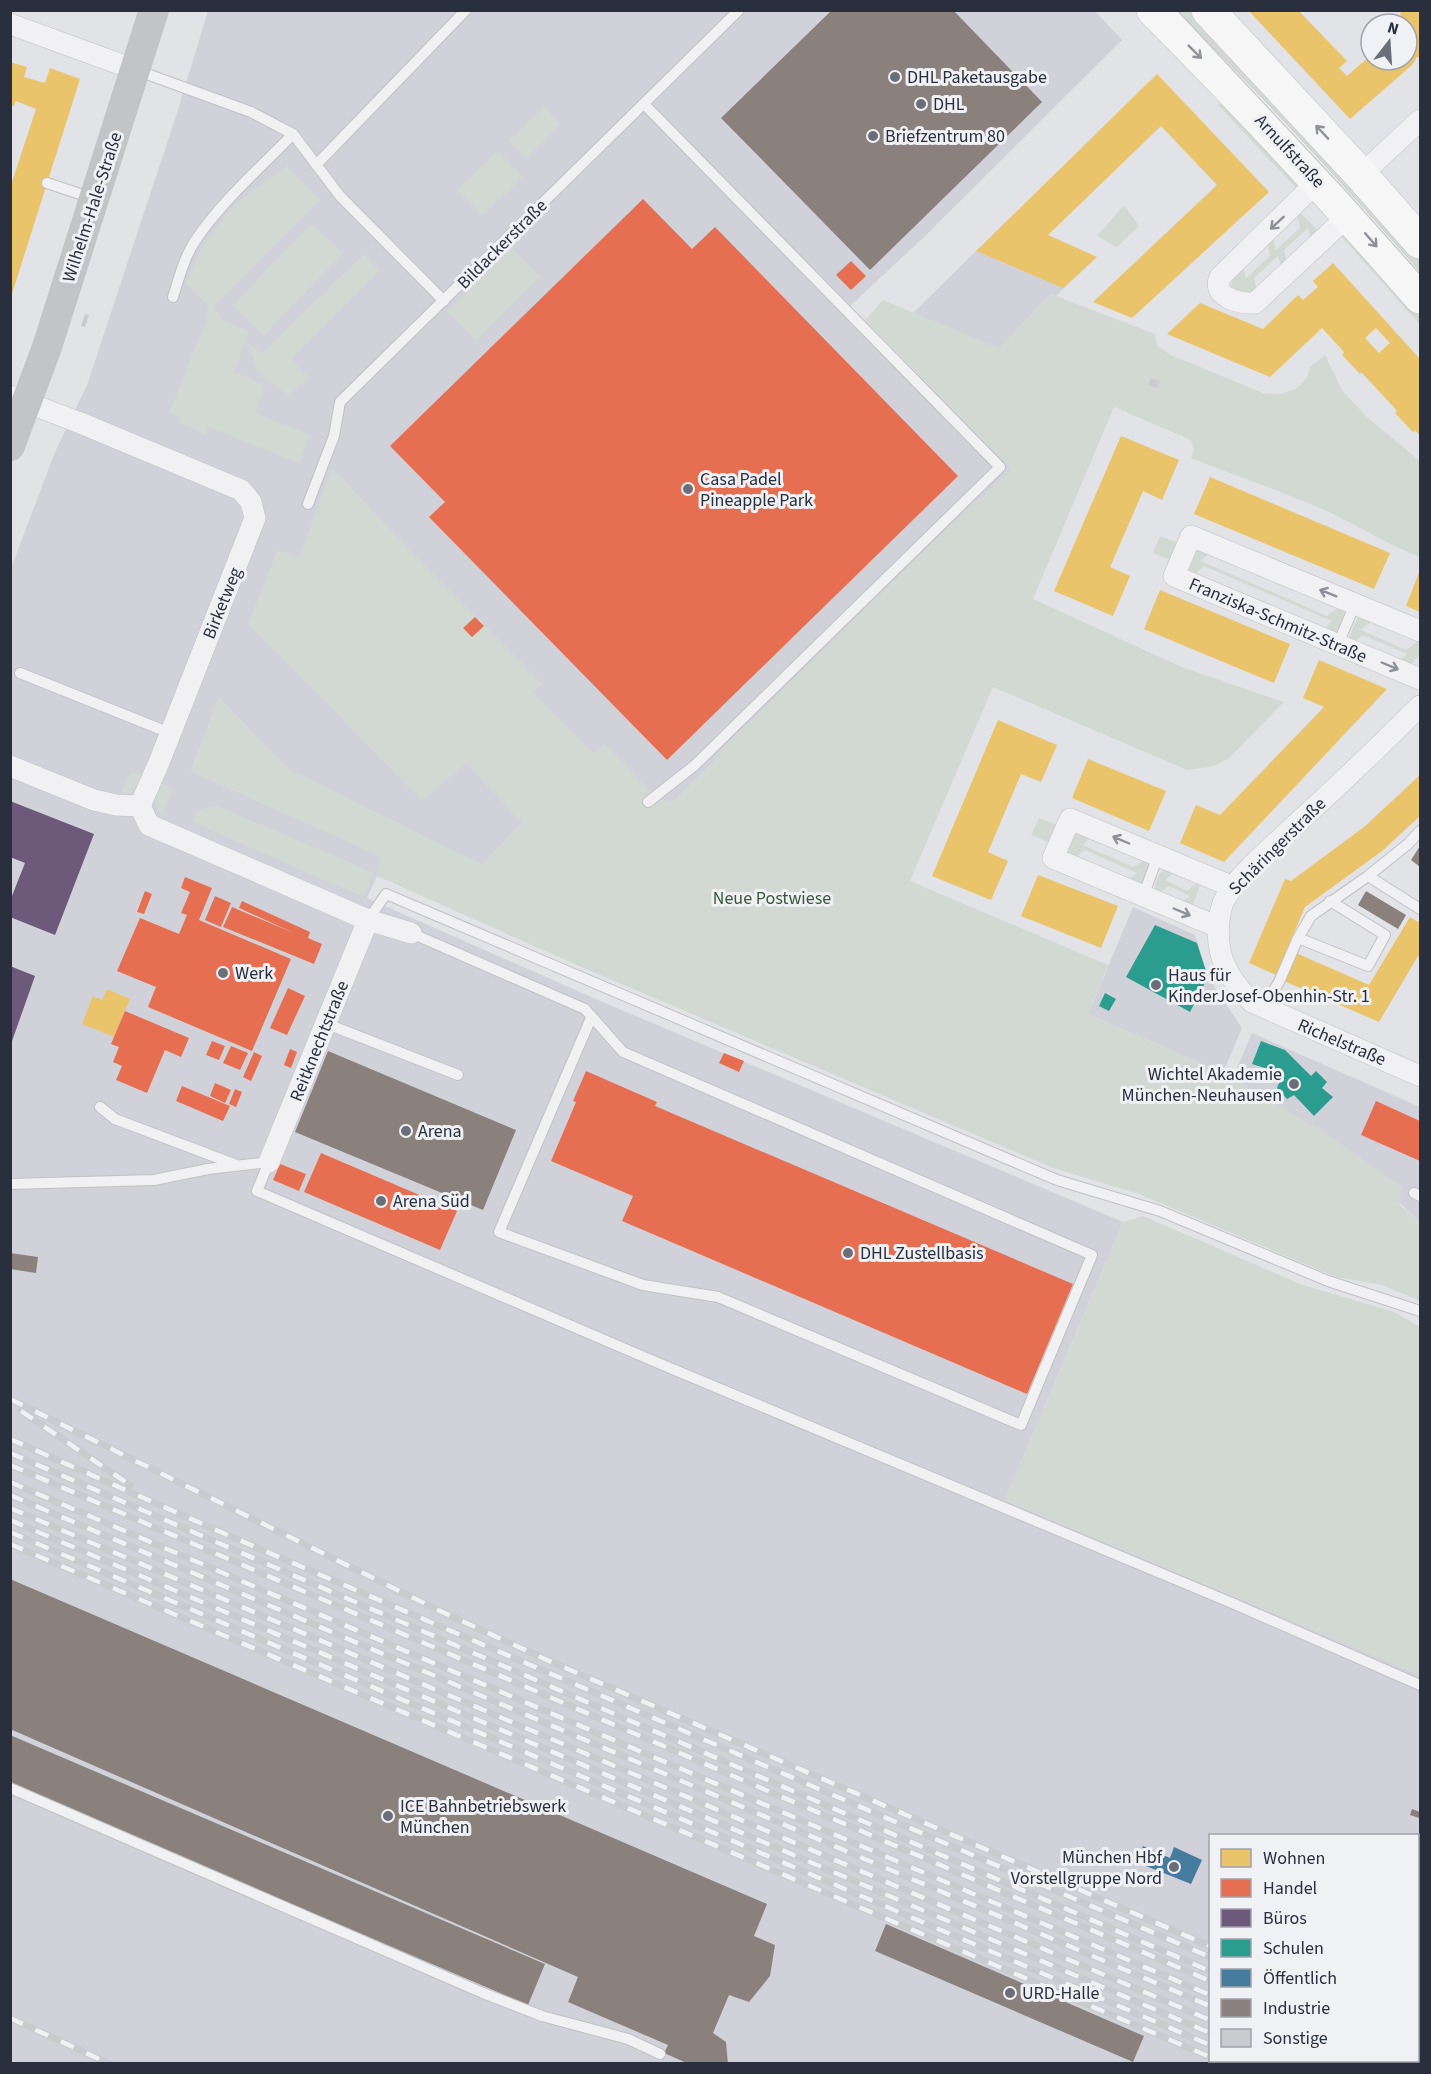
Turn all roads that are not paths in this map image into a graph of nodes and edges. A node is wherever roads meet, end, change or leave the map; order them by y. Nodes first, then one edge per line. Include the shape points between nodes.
1 (154, 10) edge
2 (466, 10) edge
3 (1153, 10) edge
4 (1208, 10) edge
5 (735, 11) edge
6 (10, 24) edge
7 (136, 70) junction
8 (644, 104) junction
9 (1420, 120) edge
10 (292, 134) junction
11 (316, 165) junction
12 (1362, 175) junction
13 (1318, 182) junction
14 (47, 183) dead end
15 (95, 199) junction
16 (1349, 215) junction
17 (1420, 242) edge
18 (173, 297) dead end
19 (1420, 297) edge
20 (444, 301) junction
21 (19, 399) edge
22 (10, 446) edge
23 (308, 504) dead end
24 (1355, 604) junction
25 (1420, 631) edge
26 (1338, 644) junction
27 (20, 673) dead end
28 (1420, 679) edge
29 (1420, 706) edge
30 (170, 733) junction
31 (10, 766) edge
32 (648, 802) dead end
33 (140, 806) junction
34 (1420, 831) edge
35 (1158, 856) junction
36 (1368, 876) junction
37 (1233, 887) junction
38 (1143, 896) junction
39 (1330, 901) junction
40 (1420, 909) edge
41 (368, 920) junction
42 (1218, 927) junction
43 (411, 933) joint
44 (1298, 938) junction
45 (1263, 1008) junction
46 (591, 1018) junction
47 (327, 1024) junction
48 (458, 1076) dead end
49 (1420, 1076) edge
50 (100, 1107) dead end
51 (269, 1162) junction
52 (236, 1165) junction
53 (10, 1184) edge
54 (1420, 1311) edge
55 (1420, 1685) edge
56 (10, 1788) edge
57 (660, 2054) dead end

1 - 7 main road, Wilhelm-Hale-Straße
2 - 11 lane
3 -> 13 main road, Arnulfstraße
12 -> 4 main road, Arnulfstraße
5 - 8 lane, Bildackerstraße
6 - 7 street
7 - 10 lane, Bildackerstraße via 251,112
7 - 15 main road, Wilhelm-Hale-Straße
8 - 20 lane, Bildackerstraße
8 - 32 lane via 1000,467 695,765
9 - 12 street
10 - 11 lane, Bildackerstraße
10 - 18 lane via 214,215 194,242
11 - 20 lane, Bildackerstraße via 340,196 361,210
12 - 17 main road, Arnulfstraße
13 - 16 main road, Arnulfstraße
13 -> 16 street via 1220,277 1218,291 1243,304 1255,303
14 - 15 lane
15 - 21 main road, Wilhelm-Hale-Straße
16 -> 19 main road, Arnulfstraße
20 - 23 lane via 340,402 334,436
21 - 22 main road, Wilhelm-Hale-Straße
21 - 30 street, Birketweg via 241,490 251,502 255,518
24 - 25 street, Franziska-Schmitz-Straße
24 - 26 lane
24 -> 26 street, Franziska-Schmitz-Straße via 1191,536 1174,576
26 -> 28 street, Franziska-Schmitz-Straße
27 - 30 lane
29 - 37 street, Schäringerstraße
30 - 33 street, Birketweg
31 - 33 street via 94,800
33 - 41 street via 149,825
34 - 36 lane
35 - 37 street
35 - 38 lane
35 -> 38 street via 1070,819 1053,858
36 - 39 lane
36 - 40 lane
37 - 42 street, Schäringerstraße via 1224,900
38 -> 42 street
39 - 44 lane via 1311,916
39 - 44 lane via 1385,935 1368,966
41 - 43 street
41 - 47 street, Reitknechtstraße
41 - 54 lane via 386,894 1057,1180 1160,1211 1328,1281
42 - 45 street, Schäringerstraße via 1221,960 1229,975 1239,990
43 - 46 lane via 585,1009
44 - 45 lane
45 - 49 street, Richelstraße
46 - 46 lane via 623,1052 1092,1256 1021,1425 718,1297 643,1285 499,1232
47 - 48 lane
47 - 51 street, Reitknechtstraße
50 - 52 lane via 115,1119
51 - 52 lane
51 - 55 lane via 257,1191
52 - 53 lane via 154,1180
56 - 57 lane via 483,1993 551,2019 628,2039

